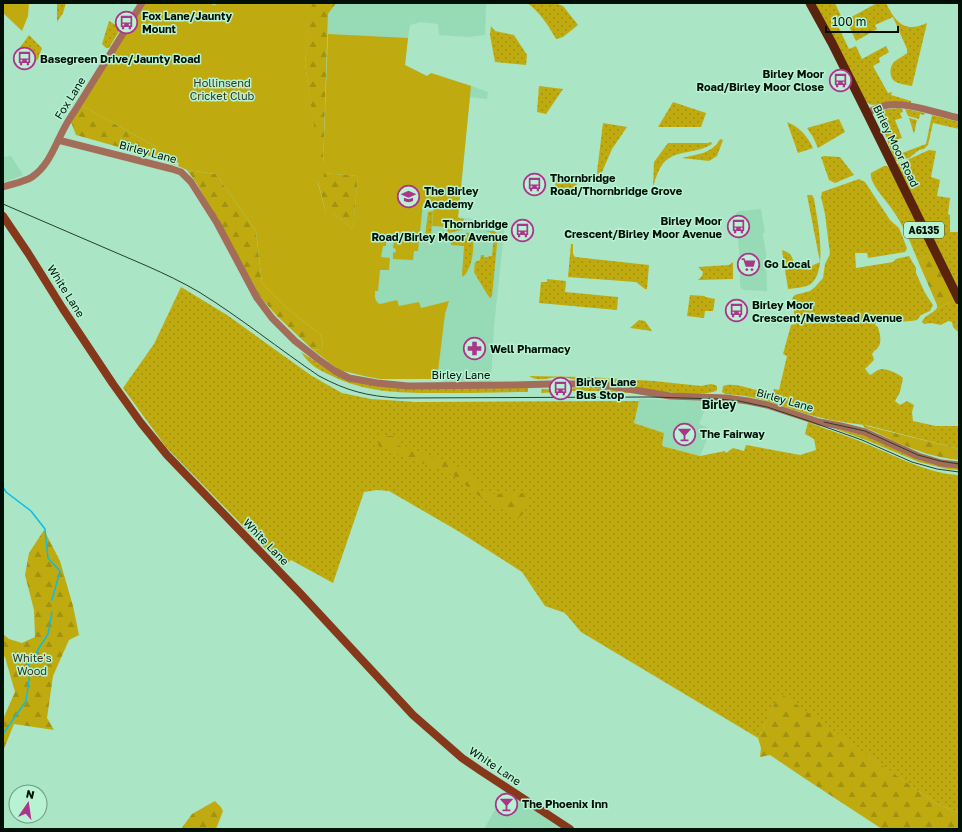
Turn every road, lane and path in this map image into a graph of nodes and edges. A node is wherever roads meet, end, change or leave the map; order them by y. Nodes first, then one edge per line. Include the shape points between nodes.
1 (142, 3) edge
2 (810, 3) edge
3 (867, 113) junction
4 (959, 118) edge
5 (58, 140) junction
6 (3, 187) edge
7 (3, 216) edge
8 (959, 300) edge
9 (959, 465) edge
10 (570, 829) edge

1 - 5 street, Fox Lane
2 - 3 main road, Birley Moor Road / A6135
3 - 4 street via 886,105 898,104
3 - 8 main road, Birley Moor Road / A6135
5 - 6 street, Fox Lane via 48,159 33,176
5 - 9 street, Birley Lane via 181,172 196,189 269,314 295,341 335,371 349,378 406,386 589,384 670,396 748,401 819,422 865,432 918,456
7 - 10 main road, White Lane via 113,384 167,455 299,592 412,715 462,758

